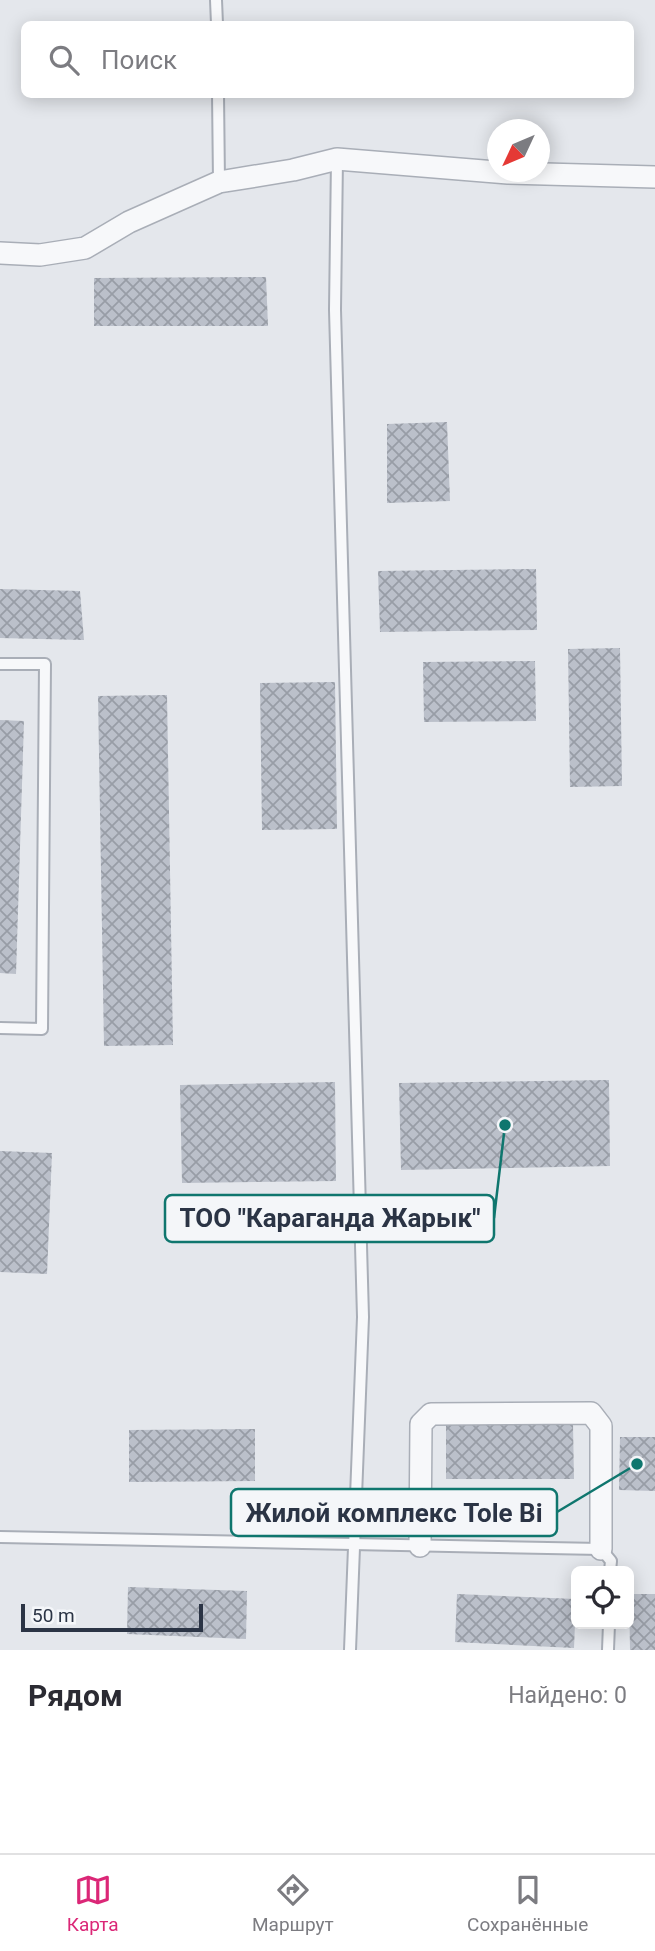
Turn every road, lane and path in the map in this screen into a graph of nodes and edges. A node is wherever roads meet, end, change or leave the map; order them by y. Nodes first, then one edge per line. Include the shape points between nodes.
1 (216, 0) edge
2 (216, 21) edge
3 (218, 98) edge
4 (337, 159) junction
5 (655, 177) edge
6 (219, 182) junction
7 (0, 253) edge
8 (0, 664) edge
9 (0, 1028) edge
10 (0, 1537) edge
11 (356, 1545) junction
12 (420, 1546) junction
13 (601, 1549) junction
14 (610, 1566) edge
15 (609, 1629) edge
16 (350, 1650) edge
17 (608, 1650) edge

1 - 2 lane
3 - 6 lane
4 - 5 street via 508,173
4 - 6 street
4 - 11 lane via 335,310 363,1317
6 - 7 street via 129,222 85,248 40,255
8 - 9 lane via 45,664 42,1028
10 - 11 lane
11 - 12 lane
11 - 16 lane
12 - 13 lane
12 - 13 street via 421,1424 431,1414 591,1413 601,1426
13 - 14 lane
15 - 17 lane

